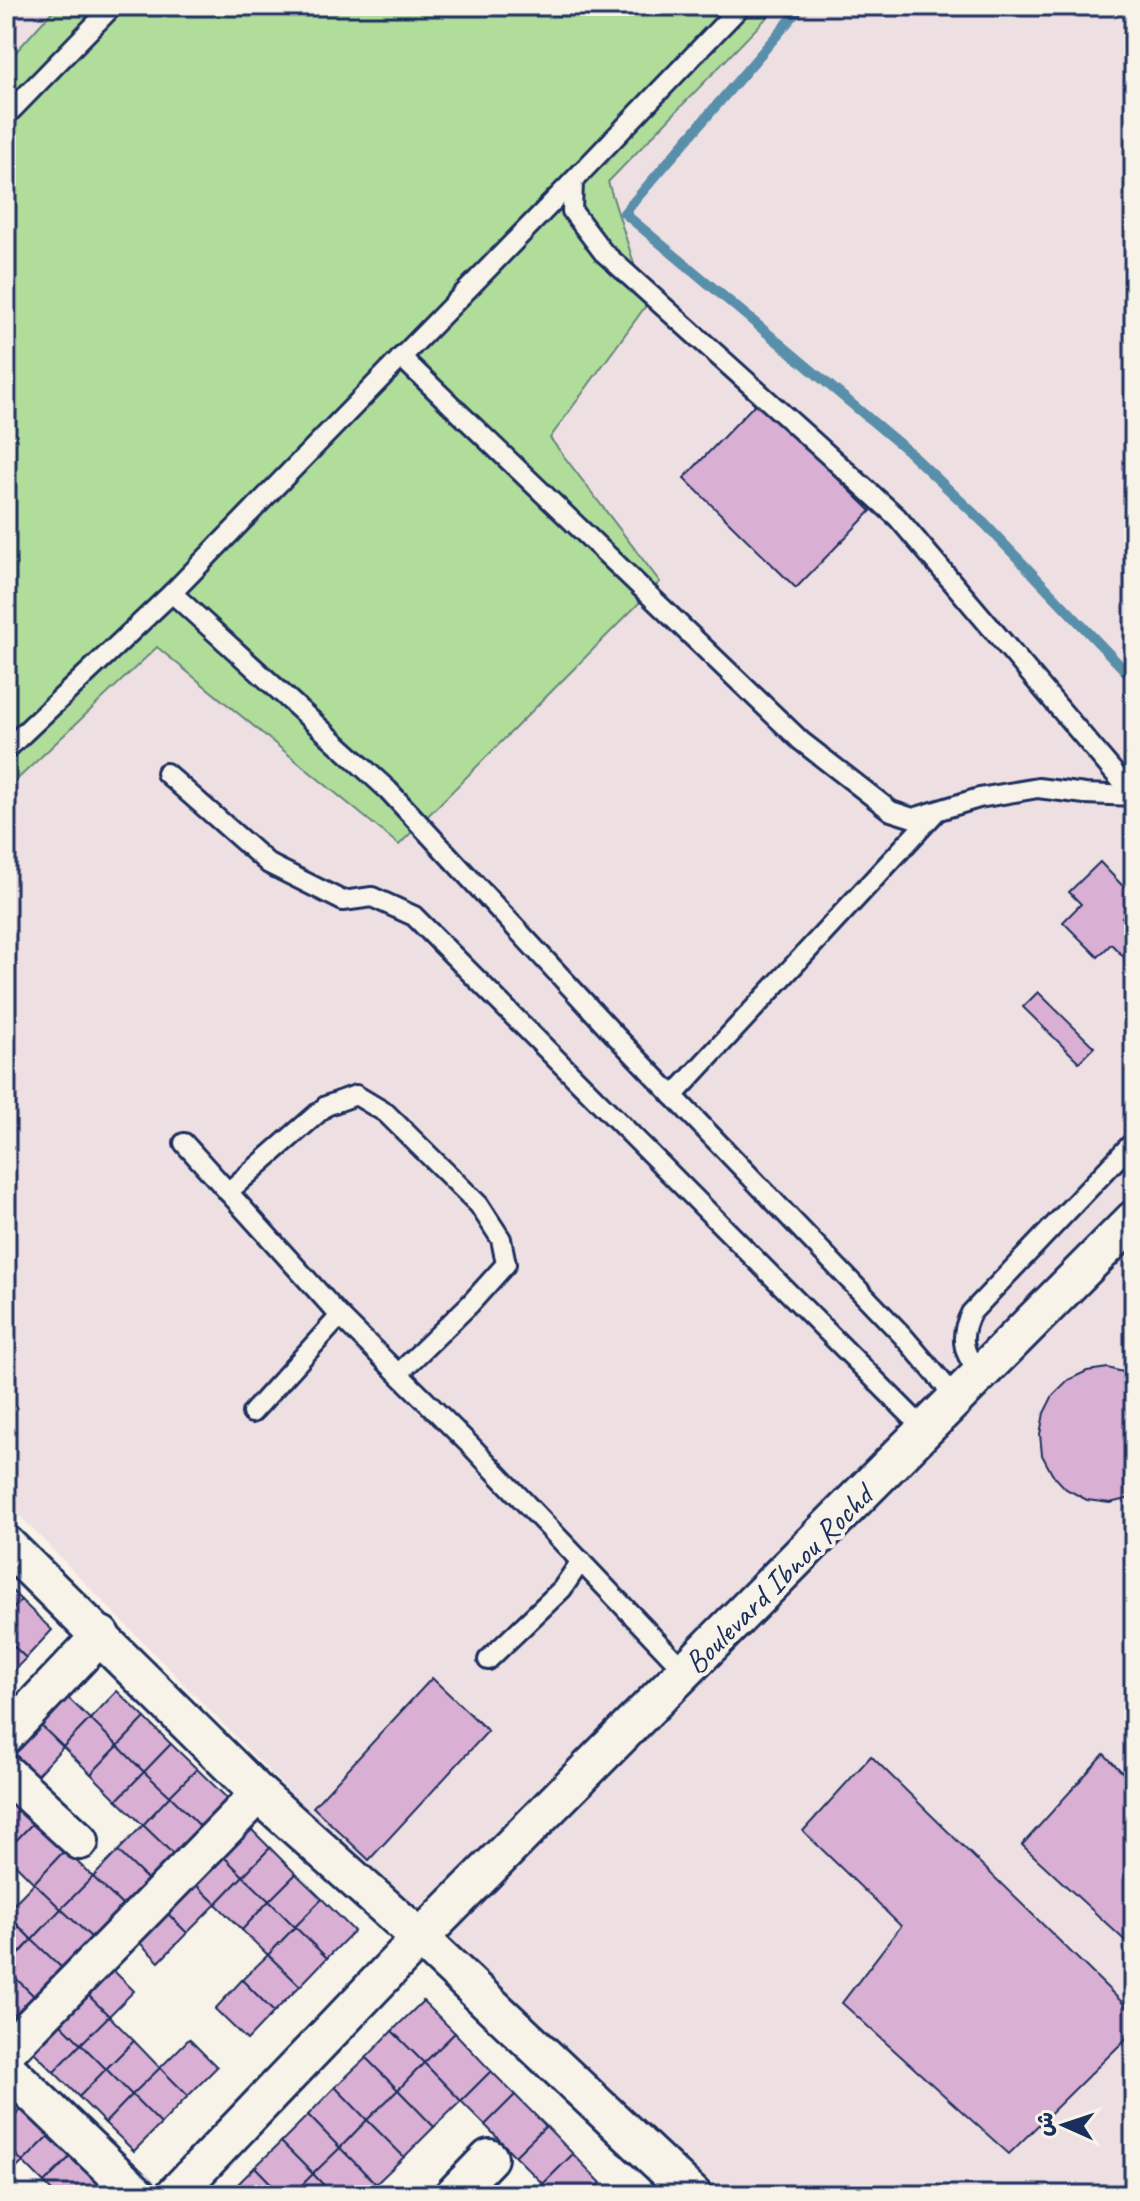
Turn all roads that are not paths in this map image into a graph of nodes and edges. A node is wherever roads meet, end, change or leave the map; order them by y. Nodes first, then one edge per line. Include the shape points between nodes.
1 (113, 6) edge
2 (741, 6) edge
3 (6, 116) edge
4 (573, 181) junction
5 (401, 357) junction
6 (172, 593) junction
7 (6, 750) edge
8 (166, 773) dead end
9 (1134, 796) edge
10 (936, 812) junction
11 (673, 1096) junction
12 (1134, 1141) edge
13 (184, 1143) dead end
14 (228, 1192) junction
15 (1134, 1219) edge
16 (340, 1316) junction
17 (399, 1373) junction
18 (969, 1386) junction
19 (252, 1413) dead end
20 (925, 1430) junction
21 (6, 1544) edge
22 (581, 1561) junction
23 (101, 1635) junction
24 (488, 1660) dead end
25 (686, 1672) junction
26 (6, 1735) edge
27 (6, 1773) edge
28 (259, 1794) junction
29 (80, 1841) dead end
30 (420, 1938) junction
31 (6, 2052) edge
32 (6, 2068) edge
33 (489, 2158) dead end
34 (680, 2191) edge
35 (138, 2195) edge
36 (174, 2195) edge
37 (453, 2195) edge

1 - 3 lane
2 - 4 lane
4 - 5 lane
4 - 9 lane via 572,211 603,252 897,517
5 - 6 lane
5 - 10 lane via 801,741 891,811 913,818
6 - 7 lane
6 - 11 lane via 388,790
8 - 20 lane via 269,864 343,901 372,897 414,916
9 - 10 lane via 1038,788
10 - 11 lane
11 - 18 lane via 903,1336
12 - 18 lane via 971,1313 963,1333 972,1365
13 - 14 lane
14 - 16 lane
14 - 17 lane via 326,1106 356,1095 386,1113 479,1205 501,1239 506,1264
15 - 18 street, Boulevard Ibnou Rochd
16 - 17 lane
16 - 19 lane
17 - 22 lane
18 - 20 street, Boulevard Ibnou Rochd
20 - 25 street, Boulevard Ibnou Rochd
21 - 23 street
22 - 24 lane via 562,1589
22 - 25 lane
23 - 26 street
23 - 28 street
25 - 30 street, Boulevard Ibnou Rochd
27 - 29 street
28 - 30 street
28 - 31 street
30 - 34 street
30 - 36 street, Boulevard Ibnou Rochd
32 - 35 street
33 - 37 street

